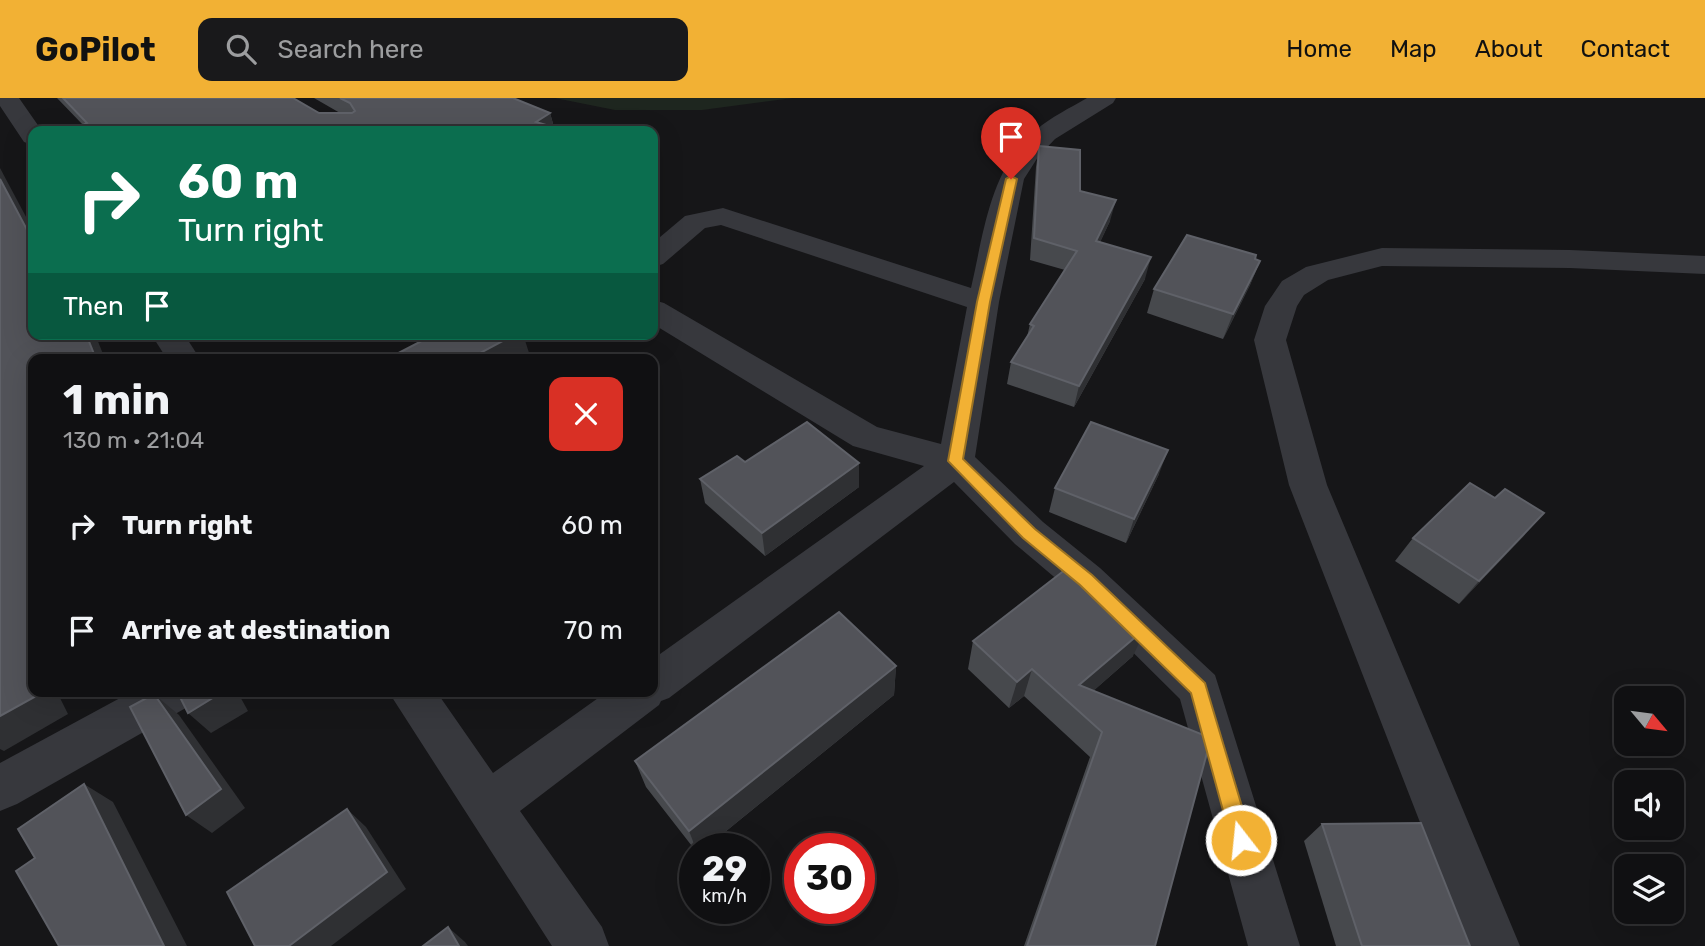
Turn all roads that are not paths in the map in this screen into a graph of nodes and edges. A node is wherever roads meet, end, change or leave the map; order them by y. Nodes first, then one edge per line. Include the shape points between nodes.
1 (7, 98) edge
2 (1104, 98) edge
3 (25, 138) edge
4 (658, 254) edge
5 (1705, 265) edge
6 (984, 302) junction
7 (658, 313) edge
8 (956, 461) junction
9 (658, 680) edge
10 (164, 697) edge
11 (414, 697) edge
12 (635, 697) edge
13 (0, 788) edge
14 (488, 806) junction
15 (583, 946) edge
16 (1273, 946) edge
17 (1494, 946) edge

1 - 3 street
2 - 6 street via 1046,134 1011,179
4 - 6 street via 695,222 723,216
5 - 17 street via 1382,257 1317,274 1293,288 1281,306 1270,340 1308,485
6 - 8 street
7 - 8 street via 866,437
8 - 9 street
8 - 16 street via 1199,689
10 - 13 street
11 - 14 street
12 - 14 street
14 - 15 street

